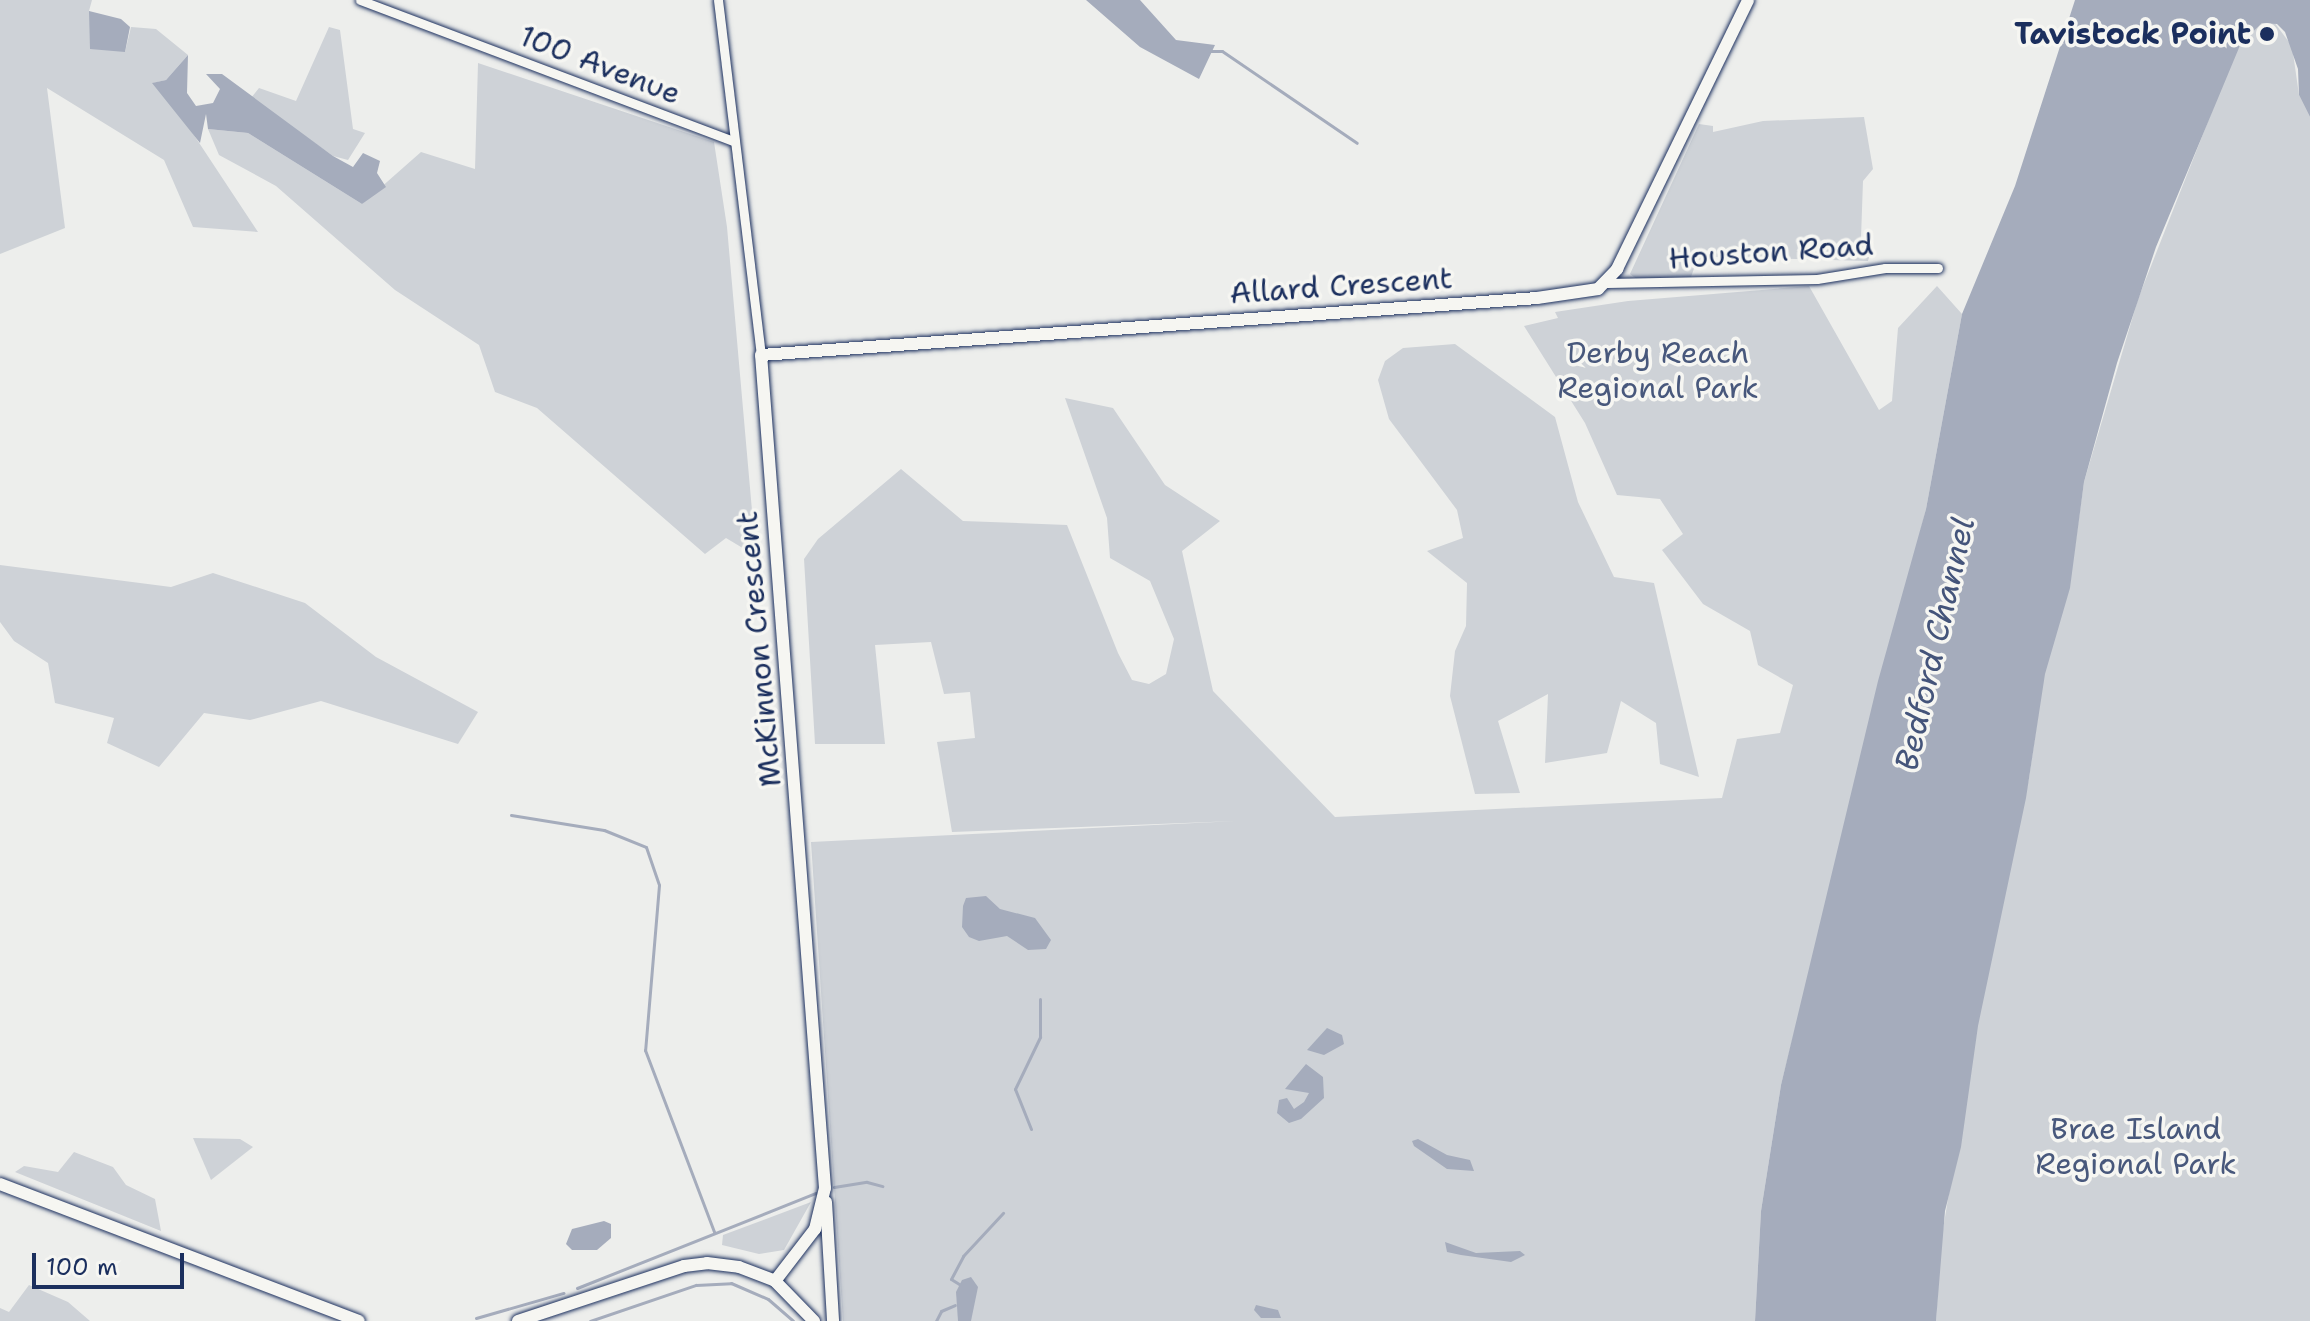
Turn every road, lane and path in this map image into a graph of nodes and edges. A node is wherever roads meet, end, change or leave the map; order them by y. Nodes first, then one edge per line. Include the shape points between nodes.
1 (360, 0) edge
2 (718, 0) edge
3 (1748, 0) edge
4 (734, 141) junction
5 (1938, 268) dead end
6 (1607, 283) junction
7 (761, 355) junction
8 (0, 1184) edge
9 (825, 1195) junction
10 (775, 1281) junction
11 (359, 1321) edge
12 (518, 1321) edge
13 (814, 1321) edge
14 (833, 1321) edge

1 - 4 street, 100 Avenue
2 - 4 street, McKinnon Crescent
3 - 6 street
4 - 7 street, McKinnon Crescent via 752,249
5 - 6 street, Houston Road via 1885,268 1817,279
6 - 7 street, Allard Crescent via 1585,292 1537,298
7 - 9 street, McKinnon Crescent
8 - 11 street
9 - 10 street, McKinnon Crescent via 808,1242
9 - 14 street
10 - 12 street via 739,1267 695,1264
10 - 13 street

